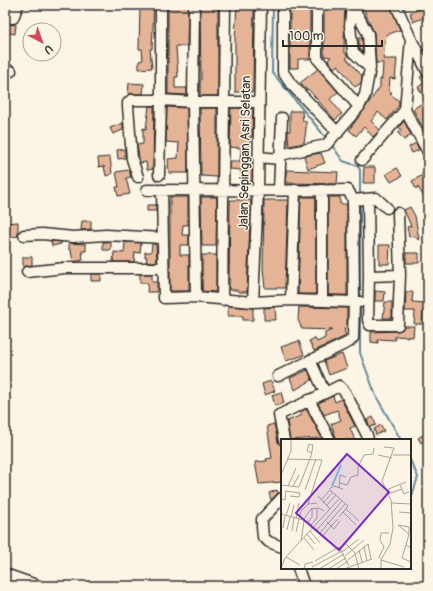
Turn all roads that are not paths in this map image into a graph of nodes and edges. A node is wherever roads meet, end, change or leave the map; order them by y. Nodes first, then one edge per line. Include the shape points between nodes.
1 (18, 5) edge
2 (161, 5) edge
3 (194, 5) edge
4 (226, 5) edge
5 (261, 5) edge
6 (283, 5) edge
7 (317, 5) edge
8 (352, 5) edge
9 (396, 5) edge
10 (7, 19) edge
11 (411, 39) junction
12 (370, 68) junction
13 (428, 73) edge
14 (161, 100) junction
15 (193, 102) junction
16 (225, 102) junction
17 (259, 102) junction
18 (359, 107) junction
19 (405, 110) junction
20 (282, 118) dead end
21 (338, 133) junction
22 (428, 152) edge
23 (258, 157) junction
24 (280, 157) junction
25 (362, 160) dead end
26 (159, 175) dead end
27 (138, 177) dead end
28 (147, 190) dead end
29 (162, 190) junction
30 (194, 190) junction
31 (258, 190) junction
32 (279, 190) junction
33 (294, 190) junction
34 (322, 190) junction
35 (224, 191) junction
36 (368, 198) junction
37 (353, 200) junction
38 (387, 208) dead end
39 (398, 213) dead end
40 (24, 235) dead end
41 (163, 238) junction
42 (163, 268) junction
43 (27, 272) dead end
44 (400, 275) junction
45 (369, 276) junction
46 (196, 297) junction
47 (222, 300) junction
48 (291, 300) junction
49 (322, 301) junction
50 (253, 302) junction
51 (355, 302) junction
52 (368, 302) junction
53 (310, 360) junction
54 (278, 376) dead end
55 (325, 393) junction
56 (309, 400) junction
57 (284, 439) edge
58 (329, 439) edge
59 (368, 439) edge
60 (281, 499) edge
61 (281, 547) edge
62 (298, 569) edge
63 (5, 574) edge
64 (33, 585) edge
65 (304, 586) edge

1 - 10 street
2 - 14 street
3 - 15 street
4 - 16 street
5 - 17 street, Jalan Sepinggan Asri Selatan
6 - 21 street via 284,72 291,84
7 - 18 street via 316,58
8 - 12 street via 368,34
8 - 12 street via 350,26 354,52
9 - 11 street
11 - 13 street
11 - 19 street
12 - 18 street via 368,85
14 - 15 street
14 - 26 street
14 - 27 street via 128,102 132,159
15 - 16 street
15 - 30 street
16 - 17 street
16 - 35 street
17 - 23 street, Jalan Sepinggan Asri Selatan
18 - 21 street
19 - 22 street
19 - 25 street
20 - 24 street
21 - 24 street via 326,145
23 - 24 street
23 - 31 street, Jalan Sepinggan Asri Selatan
24 - 32 street
28 - 29 street
29 - 30 street
29 - 41 street
30 - 35 street
30 - 46 street
31 - 32 street
31 - 35 street
31 - 50 street, Jalan Sepinggan Asri Selatan
32 - 33 street
33 - 34 street
33 - 48 street
34 - 37 street via 348,190
34 - 49 street
35 - 47 street
36 - 37 street
36 - 38 street via 378,199
36 - 45 street
37 - 51 street
39 - 44 street
40 - 41 street
41 - 42 street
42 - 43 street via 65,268
42 - 46 street via 164,298
44 - 45 street
44 - 52 street via 398,325 370,325
45 - 52 street
46 - 47 street
47 - 50 street
48 - 49 street
48 - 50 street
49 - 51 street
51 - 52 street
51 - 53 street via 353,338 340,347
53 - 54 street
53 - 55 street
55 - 56 street
55 - 59 street via 339,386 342,388
56 - 57 street via 279,415
56 - 58 street
60 - 61 street via 262,519 263,537
62 - 65 street
63 - 64 street

